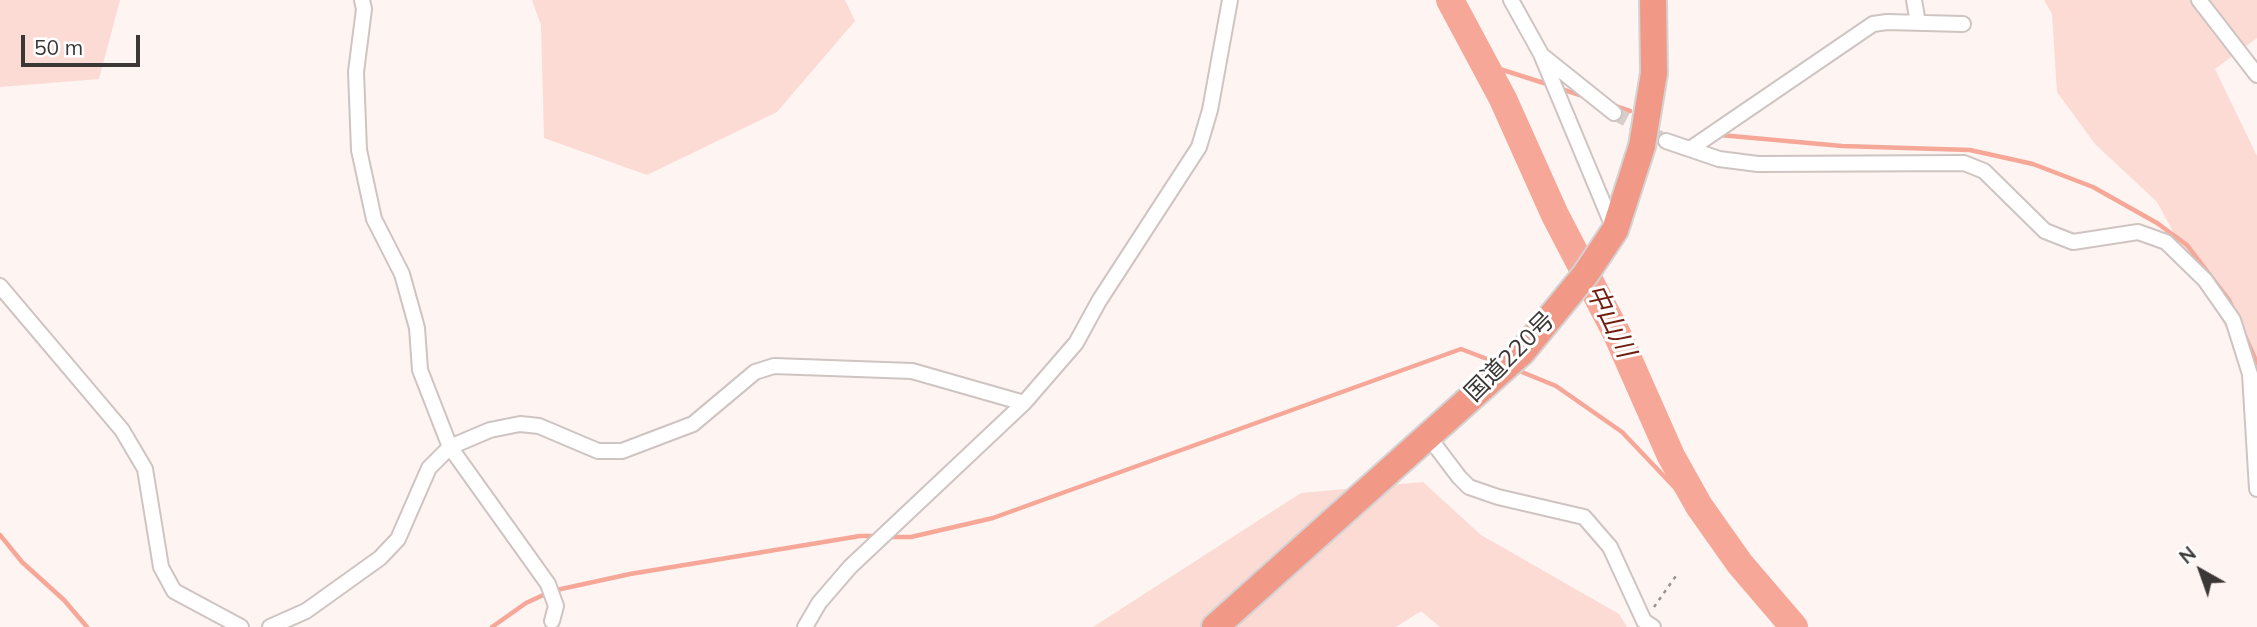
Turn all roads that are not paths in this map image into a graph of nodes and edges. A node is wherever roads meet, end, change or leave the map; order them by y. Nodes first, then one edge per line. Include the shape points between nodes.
1 (362, 0) edge
2 (1230, 0) edge
3 (1511, 0) edge
4 (1653, 0) edge
5 (1914, 0) edge
6 (2199, 0) edge
7 (1918, 23) junction
8 (1964, 24) dead end
9 (1541, 54) junction
10 (2256, 68) edge
11 (1614, 113) tunnel mouth
12 (1666, 141) tunnel mouth
13 (1690, 149) junction
14 (1615, 230) junction
15 (0, 286) edge
16 (1024, 403) junction
17 (1428, 436) junction
18 (450, 447) junction
19 (2257, 489) edge
20 (552, 621) dead end
21 (1649, 624) edge
22 (242, 627) edge
23 (270, 627) edge
24 (805, 627) edge
25 (1215, 627) edge

1 - 18 street via 356,72 359,150 374,219 402,274 417,328 420,370
2 - 16 street via 1199,147 1076,343
3 - 9 street
4 - 14 highway, 国道220号 via 1654,73 1642,146
5 - 7 street
6 - 10 street
7 - 8 street
7 - 13 street via 1873,24
9 - 11 street
9 - 14 street
12 - 13 street
13 - 19 street via 1719,159 1758,163 1964,163 1984,171 2045,231 2073,242 2138,232 2166,243 2205,280 2233,320 2250,374
14 - 17 highway, 国道220号 via 1522,352
15 - 22 street via 122,430 145,469 161,567 174,591
16 - 18 street via 912,371 774,366 755,372 693,424 622,451 598,451 539,426 520,424 490,430
16 - 24 street via 850,567
17 - 21 street via 1469,486 1584,517 1610,547
17 - 25 highway, 国道220号
18 - 20 street via 548,584 556,606
18 - 23 street via 429,468 397,539 380,558 306,611

